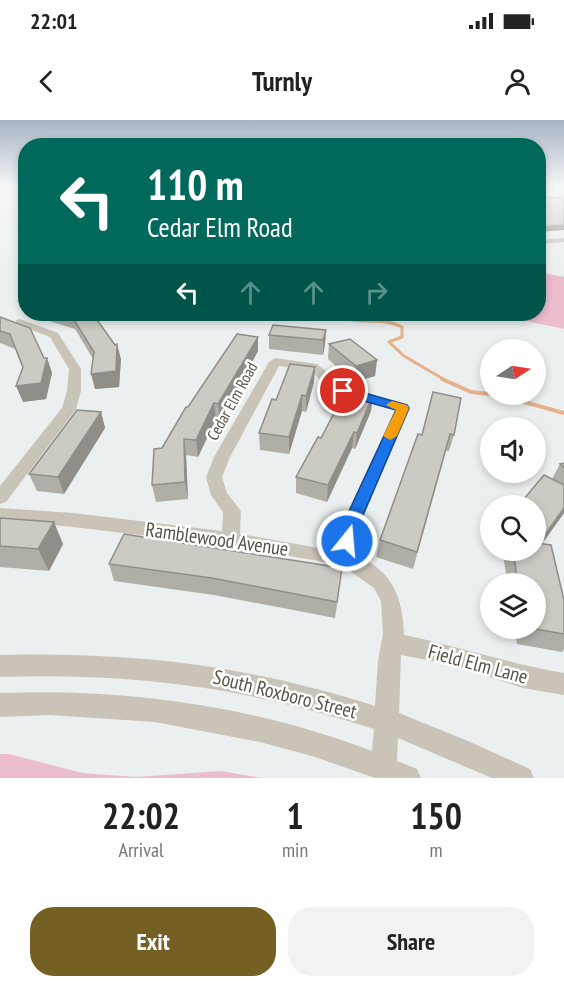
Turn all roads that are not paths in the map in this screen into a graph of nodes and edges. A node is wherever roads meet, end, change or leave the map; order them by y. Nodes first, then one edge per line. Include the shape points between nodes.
1 (564, 240) edge
2 (546, 241) edge
3 (20, 322) edge
4 (0, 498) edge
5 (0, 513) edge
6 (231, 539) junction
7 (343, 560) junction
8 (392, 643) junction
9 (0, 666) edge
10 (564, 684) edge
11 (0, 705) edge
12 (387, 720) junction
13 (384, 768) junction
14 (408, 778) edge
15 (521, 778) edge

1 - 2 street
3 - 4 street via 54,335 75,369 74,391 69,409
5 - 6 street, Ramblewood Avenue
6 - 7 street, Ramblewood Avenue
6 - 7 street, Cedar Elm Road via 232,511 219,495 214,477 222,457 275,362 313,367 343,391 403,408 352,522
7 - 8 street, Ramblewood Avenue via 381,582 391,602
8 - 10 street, Field Elm Lane
8 - 12 street, Ramblewood Avenue
9 - 12 street, South Roxboro Street via 106,665 197,673 264,685
11 - 13 street via 91,704 174,714 247,727
12 - 13 street, Ramblewood Avenue
12 - 15 street, South Roxboro Street
13 - 14 street

